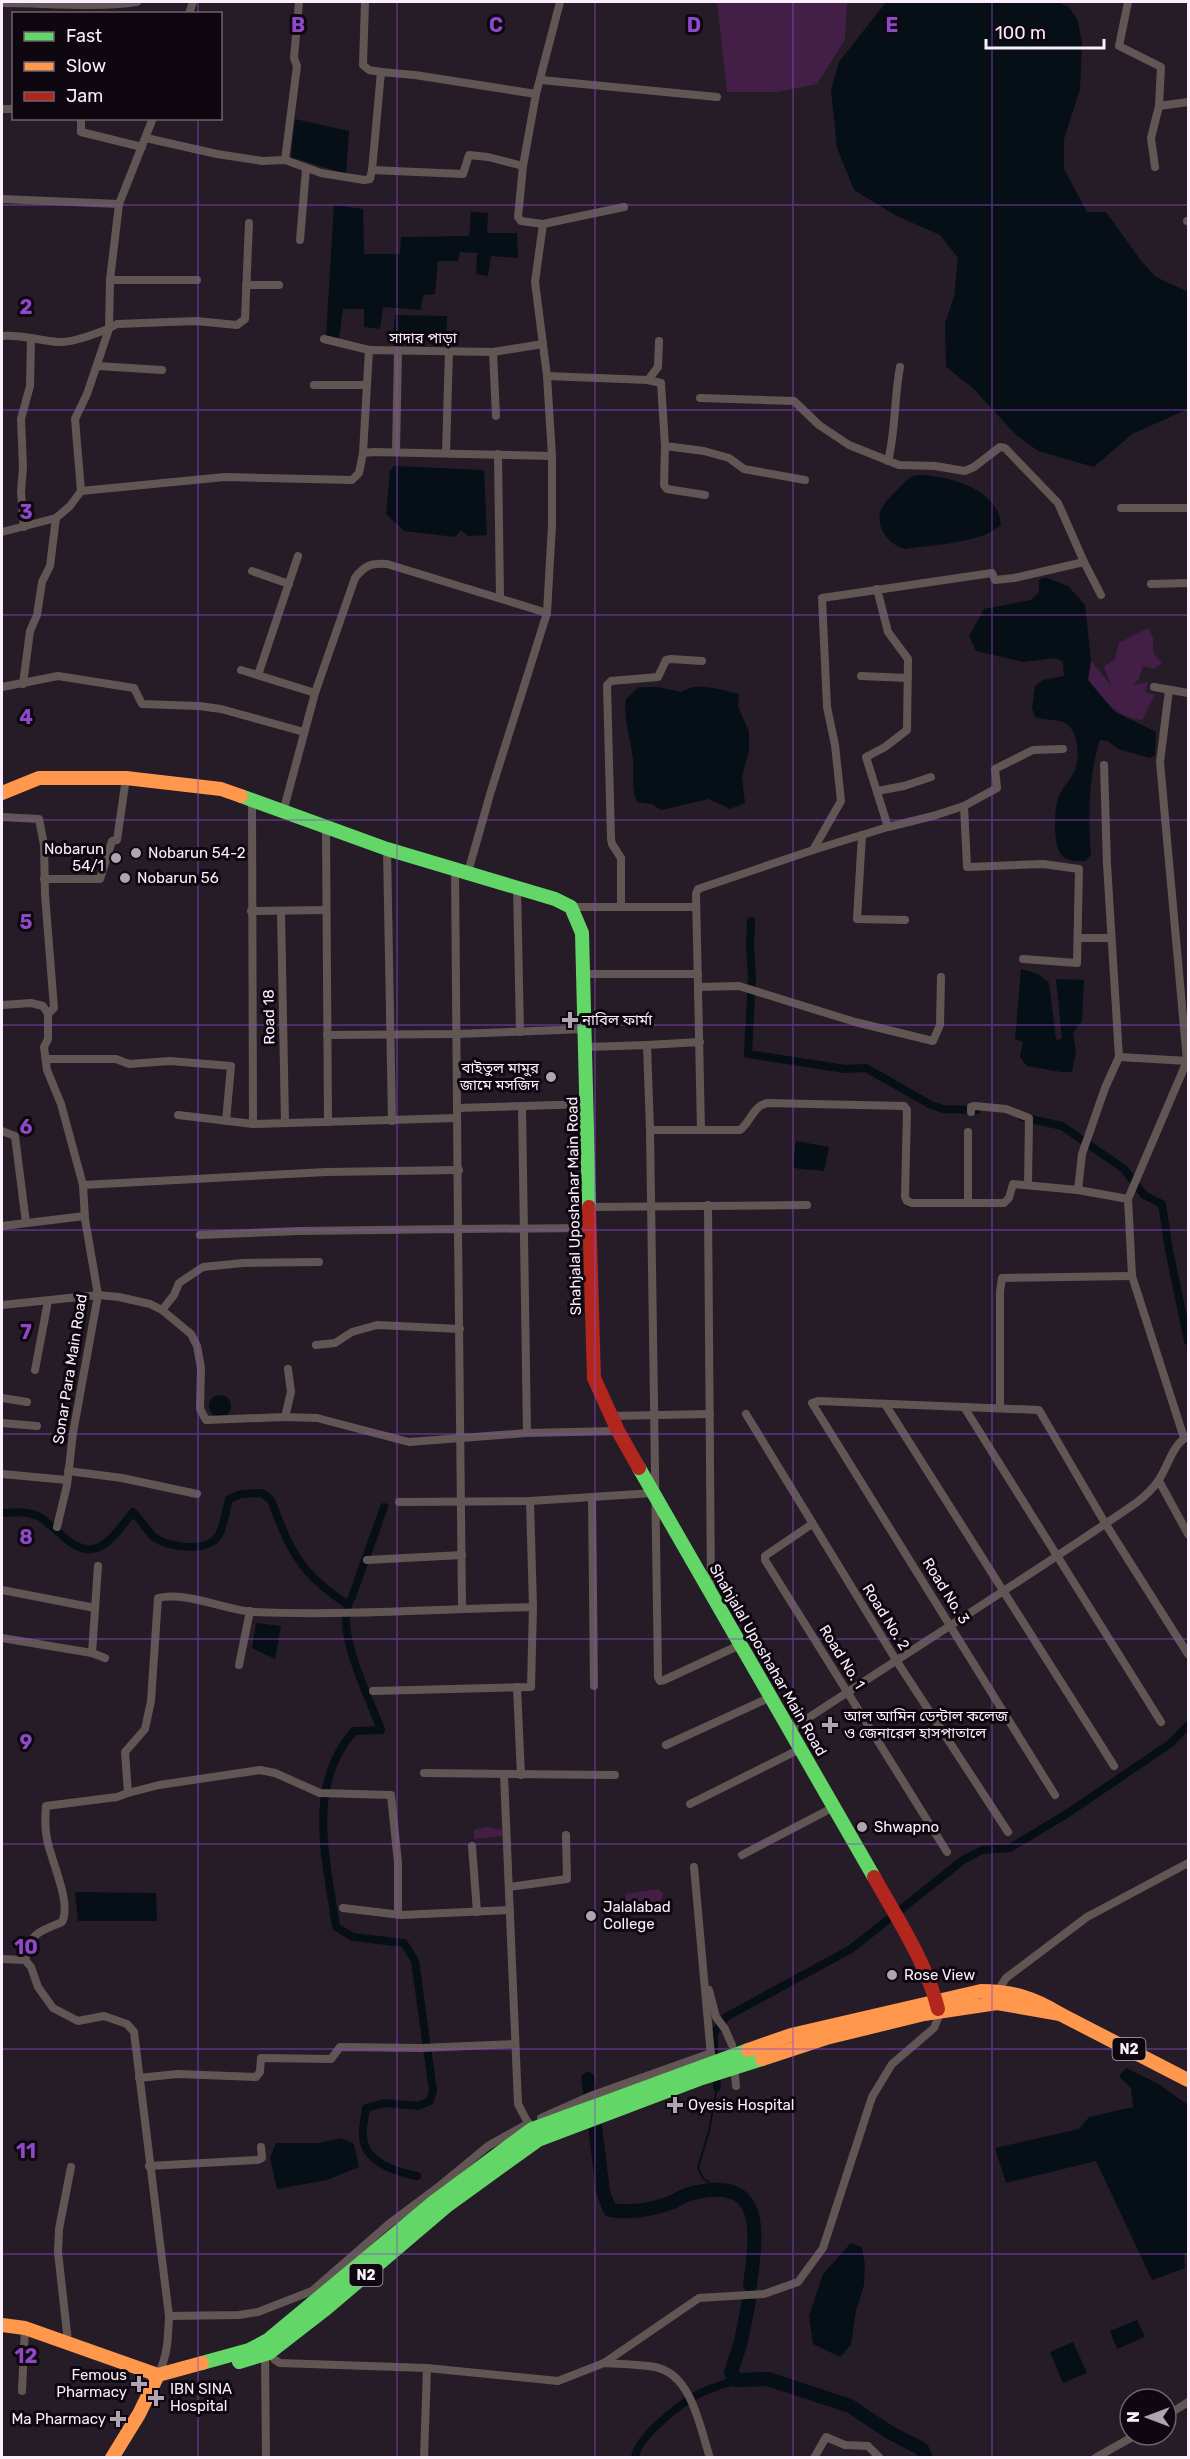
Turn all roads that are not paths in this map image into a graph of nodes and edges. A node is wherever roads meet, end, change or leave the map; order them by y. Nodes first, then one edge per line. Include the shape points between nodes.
1 (137, 2) edge
2 (299, 2) edge
3 (365, 2) edge
4 (560, 2) edge
5 (1128, 2) edge
6 (2, 3) edge
7 (381, 72) junction
8 (541, 80) junction
9 (536, 94) junction
10 (717, 97) dead end
11 (1188, 102) edge
12 (1159, 106) junction
13 (81, 120) edge
14 (152, 120) edge
15 (144, 142) junction
16 (285, 160) junction
17 (523, 166) junction
18 (1155, 167) dead end
19 (306, 169) junction
20 (372, 170) junction
21 (2, 199) edge
22 (119, 204) junction
23 (624, 207) dead end
24 (249, 223) dead end
25 (543, 224) junction
26 (300, 240) dead end
27 (110, 280) junction
28 (197, 280) dead end
29 (246, 285) junction
30 (279, 285) dead end
31 (109, 329) junction
32 (2, 336) edge
33 (31, 338) junction
34 (324, 339) dead end
35 (659, 341) dead end
36 (543, 344) junction
37 (369, 350) junction
38 (398, 351) junction
39 (449, 351) junction
40 (493, 352) junction
41 (98, 366) junction
42 (900, 367) dead end
43 (162, 370) dead end
44 (547, 376) junction
45 (648, 380) junction
46 (314, 385) dead end
47 (365, 385) junction
48 (700, 398) dead end
49 (496, 416) dead end
50 (664, 446) junction
51 (396, 452) junction
52 (363, 453) junction
53 (446, 453) junction
54 (498, 454) junction
55 (552, 456) junction
56 (888, 461) junction
57 (805, 480) dead end
58 (81, 490) junction
59 (705, 495) dead end
60 (1121, 508) dead end
61 (1188, 508) edge
62 (56, 518) junction
63 (24, 527) junction
64 (2, 532) edge
65 (298, 556) dead end
66 (1084, 562) junction
67 (252, 571) dead end
68 (289, 584) junction
69 (1151, 584) dead end
70 (1188, 584) edge
71 (877, 589) junction
72 (1101, 595) dead end
73 (500, 598) junction
74 (547, 613) junction
75 (702, 661) dead end
76 (241, 670) dead end
77 (258, 675) junction
78 (861, 676) dead end
79 (908, 678) junction
80 (23, 684) junction
81 (2, 687) edge
82 (1154, 687) dead end
83 (1171, 690) junction
84 (1187, 692) edge
85 (315, 693) junction
86 (304, 732) junction
87 (1064, 749) dead end
88 (1104, 765) dead end
89 (931, 777) dead end
90 (126, 778) junction
91 (877, 790) junction
92 (2, 793) edge
93 (252, 802) junction
94 (964, 806) junction
95 (283, 812) junction
96 (2, 817) edge
97 (888, 827) junction
98 (326, 828) junction
99 (862, 835) junction
100 (387, 849) junction
101 (813, 850) junction
102 (462, 870) junction
103 (44, 879) junction
104 (517, 887) junction
105 (571, 907) junction
106 (621, 907) junction
107 (696, 907) junction
108 (326, 910) junction
109 (251, 911) junction
110 (281, 912) junction
111 (905, 920) dead end
112 (1079, 938) junction
113 (1111, 938) junction
114 (1023, 959) dead end
115 (584, 974) junction
116 (698, 974) junction
117 (941, 977) dead end
118 (698, 987) junction
119 (2, 1005) edge
120 (48, 1014) junction
121 (586, 1029) junction
122 (520, 1032) junction
123 (457, 1034) junction
124 (327, 1035) junction
125 (391, 1035) junction
126 (700, 1042) junction
127 (647, 1045) junction
128 (587, 1047) junction
129 (1119, 1057) junction
130 (46, 1059) junction
131 (1188, 1060) edge
132 (588, 1104) junction
133 (522, 1107) junction
134 (457, 1108) junction
135 (971, 1110) dead end
136 (178, 1115) dead end
137 (458, 1118) junction
138 (226, 1121) junction
139 (392, 1121) junction
140 (328, 1122) junction
141 (285, 1123) junction
142 (253, 1124) junction
143 (650, 1130) junction
144 (701, 1130) junction
145 (2, 1131) edge
146 (968, 1132) dead end
147 (459, 1170) junction
148 (82, 1185) junction
149 (1028, 1185) junction
150 (1078, 1190) junction
151 (1128, 1199) junction
152 (968, 1203) junction
153 (708, 1205) junction
154 (807, 1205) dead end
155 (591, 1207) junction
156 (651, 1207) junction
157 (85, 1216) junction
158 (26, 1223) junction
159 (2, 1226) edge
160 (524, 1227) junction
161 (592, 1228) junction
162 (459, 1229) junction
163 (200, 1235) dead end
164 (319, 1262) dead end
165 (1132, 1276) junction
166 (98, 1295) junction
167 (48, 1301) junction
168 (2, 1305) edge
169 (162, 1310) junction
170 (460, 1329) junction
171 (316, 1345) dead end
172 (288, 1369) dead end
173 (35, 1370) dead end
174 (2, 1398) edge
175 (27, 1402) dead end
176 (885, 1404) junction
177 (964, 1407) junction
178 (1000, 1408) junction
179 (710, 1414) junction
180 (746, 1414) dead end
181 (653, 1415) junction
182 (611, 1416) junction
183 (285, 1417) junction
184 (2, 1423) edge
185 (37, 1426) dead end
186 (618, 1431) junction
187 (527, 1433) junction
188 (460, 1436) junction
189 (1186, 1438) edge
190 (2, 1474) edge
191 (68, 1475) junction
192 (1159, 1481) junction
193 (654, 1493) junction
194 (197, 1494) dead end
195 (592, 1497) junction
196 (461, 1500) junction
197 (530, 1501) junction
198 (399, 1502) dead end
199 (1105, 1523) junction
200 (812, 1524) junction
201 (57, 1527) dead end
202 (1188, 1534) edge
203 (462, 1555) junction
204 (1056, 1557) junction
205 (367, 1560) dead end
206 (98, 1566) dead end
207 (2, 1590) edge
208 (1002, 1592) junction
209 (711, 1593) junction
210 (533, 1607) junction
211 (95, 1608) junction
212 (462, 1608) junction
213 (250, 1611) junction
214 (951, 1624) junction
215 (2, 1638) edge
216 (742, 1644) junction
217 (92, 1653) junction
218 (1188, 1654) edge
219 (105, 1658) dead end
220 (896, 1660) junction
221 (239, 1665) dead end
222 (594, 1686) dead end
223 (517, 1687) junction
224 (373, 1691) dead end
225 (848, 1692) junction
226 (771, 1697) junction
227 (1161, 1722) dead end
228 (790, 1730) junction
229 (666, 1745) dead end
230 (800, 1749) junction
231 (1114, 1766) dead end
232 (424, 1773) dead end
233 (504, 1775) junction
234 (521, 1775) junction
235 (615, 1775) dead end
236 (128, 1793) junction
237 (1055, 1795) dead end
238 (690, 1804) dead end
239 (832, 1808) junction
240 (1008, 1832) dead end
241 (566, 1835) dead end
242 (472, 1846) dead end
243 (947, 1852) dead end
244 (742, 1855) dead end
245 (1188, 1863) edge
246 (694, 1867) dead end
247 (509, 1887) junction
248 (343, 1908) dead end
249 (510, 1910) junction
250 (477, 1912) junction
251 (398, 1913) junction
252 (699, 1934) junction
253 (2, 1959) edge
254 (25, 1960) junction
255 (997, 1997) junction
256 (937, 2006) junction
257 (514, 2044) junction
258 (732, 2045) dead end
259 (711, 2058) junction
260 (735, 2075) dead end
261 (139, 2078) junction
262 (1188, 2080) edge
263 (736, 2086) dead end
264 (533, 2131) junction
265 (261, 2147) dead end
266 (149, 2166) junction
267 (70, 2167) dead end
268 (169, 2316) junction
269 (2, 2325) edge
270 (25, 2328) junction
271 (68, 2342) junction
272 (267, 2354) junction
273 (604, 2363) junction
274 (426, 2368) junction
275 (176, 2371) junction
276 (158, 2375) junction
277 (22, 2391) dead end
278 (1118, 2445) edge
279 (112, 2457) edge
280 (266, 2457) edge
281 (424, 2457) edge
282 (710, 2457) edge
283 (814, 2457) edge
284 (880, 2457) edge
285 (1095, 2457) edge

1 - 6 street via 110,6
2 - 16 street via 294,58 297,66
3 - 7 street via 363,65
4 - 8 street
5 - 12 street via 1119,46 1161,67
7 - 9 street
7 - 20 street
8 - 9 street
8 - 10 street
9 - 17 street
11 - 12 street
12 - 18 street via 1151,138
13 - 15 street via 81,132
14 - 15 street
15 - 16 street via 262,161
15 - 22 street
16 - 19 street
17 - 20 street via 469,155 463,174
17 - 25 street via 518,217 521,221
19 - 20 street via 364,180 370,179
19 - 26 street
21 - 22 street
22 - 27 street
23 - 25 street
24 - 29 street
25 - 36 street via 536,282
27 - 28 street
27 - 31 street
29 - 30 street
29 - 31 street via 245,319 237,325 196,321 129,323
31 - 33 street via 62,343
31 - 41 street
32 - 33 street
33 - 63 street via 30,386 21,419
34 - 37 street
35 - 45 street via 658,367
36 - 40 street, সাদার পাড়া
36 - 44 street
37 - 38 street, সাদার পাড়া
37 - 47 street, সাদার পাড়া
38 - 39 street, সাদার পাড়া
38 - 51 street
39 - 40 street, সাদার পাড়া
39 - 53 street
40 - 49 street
41 - 43 street
41 - 58 street via 75,418
42 - 56 street
44 - 45 street
44 - 55 street
45 - 50 street via 661,383
46 - 47 street
47 - 52 street, সাদার পাড়া
48 - 56 street via 794,401 819,425 849,445
50 - 57 street via 705,451 729,458 744,469
50 - 59 street via 665,488
51 - 52 street
51 - 53 street
52 - 58 street via 359,473 352,480 225,477
53 - 54 street
54 - 55 street
54 - 73 street
55 - 74 street
56 - 66 street via 965,471 1000,447 1005,448 1058,503
58 - 62 street
60 - 61 street
62 - 63 street
62 - 80 street via 50,566 30,631
63 - 64 street
65 - 68 street
66 - 71 street via 1014,578 995,580 992,573
66 - 72 street
67 - 68 street
68 - 77 street
69 - 70 street
71 - 79 street via 888,632 908,659
71 - 101 street via 822,598 827,707 841,801
73 - 74 street
73 - 85 street via 372,563 355,578
74 - 102 street
75 - 106 street via 666,660 658,677 611,681 607,685 611,839 621,858
76 - 77 street
77 - 85 street
78 - 79 street
79 - 91 street via 907,730 866,757
80 - 81 street
80 - 86 street via 58,676 102,682 134,688 142,704 210,708
82 - 83 street
83 - 84 street
83 - 131 street via 1160,762
85 - 86 street
86 - 95 street
87 - 94 street via 1033,750 995,768 997,788
88 - 113 street
89 - 91 street
90 - 92 main road via 39,778
90 - 93 main road via 221,789
90 - 103 street via 117,840 112,842 100,879
91 - 97 street
93 - 95 main road
93 - 109 street
94 - 97 street
94 - 112 street via 968,868 1043,864 1079,869
95 - 98 main road
96 - 103 street, Sonar Para Main Road via 39,819
97 - 99 street
98 - 100 main road
98 - 108 street
99 - 101 street
99 - 111 street via 857,920
100 - 102 main road
100 - 125 street
101 - 107 street via 698,890
102 - 104 main road
102 - 123 street
103 - 120 street, Sonar Para Main Road via 54,1008
104 - 105 main road
104 - 122 street
105 - 106 street
105 - 115 main road, Shahjalal Uposhahar Main Road via 582,933
106 - 107 street
107 - 116 street
108 - 110 street
108 - 124 street
109 - 110 street
109 - 142 street
110 - 141 street, Road 18
112 - 113 street
112 - 114 street via 1077,963
113 - 129 street
115 - 116 street
115 - 121 main road, Shahjalal Uposhahar Main Road
116 - 118 street
117 - 118 street via 940,1025 933,1041 739,986
118 - 126 street
119 - 120 street via 31,1003 43,1006
120 - 130 street, Sonar Para Main Road
121 - 122 street
121 - 128 main road, Shahjalal Uposhahar Main Road
122 - 123 street
123 - 125 street
123 - 134 street
124 - 125 street
124 - 140 street
125 - 139 street
126 - 127 street
126 - 144 street
127 - 128 street
127 - 143 street
128 - 132 main road, Shahjalal Uposhahar Main Road
129 - 131 street
129 - 150 street via 1082,1154
130 - 138 street via 231,1066
130 - 148 street, Sonar Para Main Road
131 - 151 street
132 - 133 street
132 - 155 main road, Shahjalal Uposhahar Main Road
133 - 134 street
133 - 160 street
134 - 137 street
135 - 149 street via 1006,1109 1029,1120
136 - 138 street
137 - 139 street
137 - 147 street
138 - 142 street
139 - 140 street
140 - 141 street
141 - 142 street
143 - 144 street
143 - 156 street
144 - 152 street via 740,1130 758,1107 768,1103 903,1106 907,1110 907,1201
145 - 158 street via 15,1136
146 - 152 street
147 - 148 street via 326,1172
147 - 162 street
148 - 157 street, Sonar Para Main Road
149 - 150 street
149 - 152 street via 1013,1184 1004,1203
150 - 151 street
151 - 165 street
153 - 154 street
153 - 156 street
153 - 179 street
155 - 156 street
155 - 161 main road, Shahjalal Uposhahar Main Road
156 - 181 street
157 - 158 street
157 - 166 street, Sonar Para Main Road
158 - 159 street
160 - 161 street
160 - 162 street
160 - 187 street
161 - 182 main road, Shahjalal Uposhahar Main Road via 594,1378
162 - 163 street
162 - 170 street
164 - 169 street via 203,1267 179,1283
165 - 178 street via 1002,1278
165 - 189 street
166 - 167 street
166 - 169 street via 150,1304
166 - 191 street, Sonar Para Main Road
167 - 168 street
167 - 173 street
169 - 183 street via 191,1334 197,1346 202,1416 207,1420
170 - 171 street via 377,1325 352,1332 335,1343
170 - 188 street
172 - 183 street via 291,1392
174 - 175 street
176 - 177 street
176 - 208 street
176 - 214 street, Road No. 3 via 812,1403
177 - 178 street
177 - 204 street
178 - 199 street via 1039,1410
179 - 181 street
179 - 209 street
180 - 200 street, Road No. 2
181 - 182 street
181 - 193 street
182 - 186 main road, Shahjalal Uposhahar Main Road
183 - 188 street via 317,1418 409,1442
184 - 185 street
186 - 187 street
186 - 193 main road, Shahjalal Uposhahar Main Road
187 - 188 street
188 - 196 street
189 - 192 street via 1176,1447
190 - 191 street
191 - 194 street via 122,1478
191 - 201 street, Sonar Para Main Road
192 - 199 street via 1145,1496
192 - 202 street
193 - 195 street
193 - 209 main road, Shahjalal Uposhahar Main Road
193 - 216 street via 657,1677 664,1680
195 - 197 street
195 - 222 street
196 - 197 street
196 - 198 street
196 - 203 street
197 - 210 street
199 - 204 street
199 - 218 street
200 - 220 street, Road No. 2
200 - 225 street, Road No. 1 via 765,1556 765,1560
203 - 205 street
203 - 212 street
204 - 208 street
204 - 227 street
206 - 211 street
207 - 211 street
208 - 214 street
208 - 231 street
209 - 216 main road, Shahjalal Uposhahar Main Road
210 - 212 street
210 - 223 street via 532,1685
211 - 217 street
212 - 213 street via 352,1614
213 - 221 street
213 - 236 street via 207,1601 158,1598 151,1701 145,1729 125,1752
214 - 220 street
214 - 237 street, Road No. 3
215 - 217 street
216 - 226 main road, Shahjalal Uposhahar Main Road
217 - 219 street
220 - 225 street
220 - 240 street, Road No. 2
223 - 224 street
223 - 234 street
225 - 228 street
225 - 243 street, Road No. 1
226 - 228 main road, Shahjalal Uposhahar Main Road
226 - 229 street
228 - 230 main road, Shahjalal Uposhahar Main Road
230 - 238 street
230 - 239 main road, Shahjalal Uposhahar Main Road
232 - 233 street
233 - 234 street
233 - 247 street
234 - 235 street
236 - 251 street via 260,1770 320,1793 392,1796
236 - 254 street via 46,1806 48,1840 66,1911 62,1922 34,1934
239 - 244 street
239 - 256 main road, Shahjalal Uposhahar Main Road via 902,1927
241 - 247 street via 567,1879
242 - 250 street
245 - 255 street via 1087,1917 1006,1978
246 - 252 street
247 - 249 street
248 - 251 street
249 - 250 street
249 - 257 street
250 - 251 street
252 - 258 street via 704,1943 706,1978 716,2017
252 - 259 street
253 - 254 street
254 - 261 street via 53,2008 78,2021 104,2016 131,2027
255 - 256 main road, N2
255 - 262 main road, N2 via 1060,2014
256 - 259 main road, N2 via 791,2036
256 - 264 main road, N2 via 776,2054 605,2113
256 - 273 street via 939,2016 934,2028 892,2064 872,2097 823,2248 798,2282 764,2294 699,2298
257 - 261 street via 340,2047 331,2059 261,2058 256,2077 177,2074
257 - 264 street via 518,2104
259 - 264 main road, N2
260 - 263 street
261 - 266 street
264 - 268 street via 488,2146 312,2291 258,2312
264 - 272 main road, N2 via 327,2308
264 - 275 main road, N2 via 435,2201 268,2340 249,2350
265 - 266 street via 262,2158 258,2160
266 - 268 street
267 - 271 street via 58,2252
268 - 276 street via 168,2344
269 - 270 main road
270 - 271 main road
270 - 277 street
271 - 276 main road
272 - 274 street via 280,2363
272 - 275 main road, N2 via 204,2369
272 - 280 street
273 - 274 street via 558,2382
273 - 282 street via 657,2367 676,2377 686,2390
274 - 281 street
275 - 276 main road, N2
276 - 279 main road
278 - 285 street
283 - 284 street via 826,2437 845,2445 868,2446

